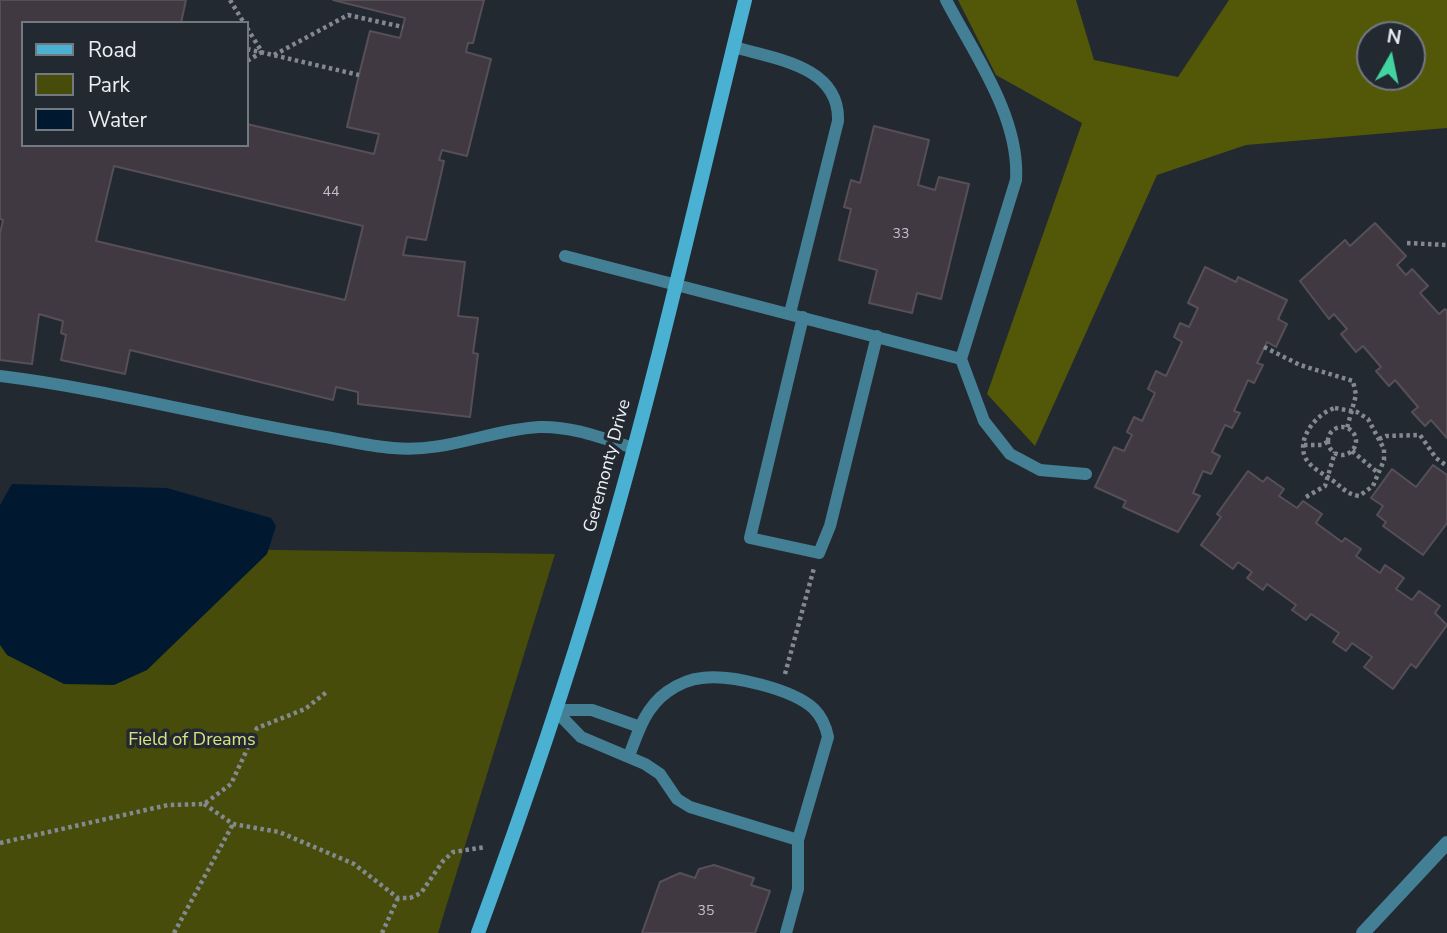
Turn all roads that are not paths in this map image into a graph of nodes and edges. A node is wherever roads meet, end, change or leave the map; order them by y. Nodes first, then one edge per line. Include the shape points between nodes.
1 (745, 0) edge
2 (946, 0) edge
3 (734, 47) junction
4 (565, 256) dead end
5 (676, 284) junction
6 (796, 315) junction
7 (877, 336) junction
8 (961, 359) junction
9 (0, 376) edge
10 (633, 448) junction
11 (1086, 474) dead end
12 (555, 710) junction
13 (640, 727) junction
14 (629, 756) junction
15 (798, 840) junction
16 (1447, 843) edge
17 (1367, 932) edge
18 (478, 933) edge
19 (786, 933) edge

1 - 3 street, Geremonty Drive
2 - 8 lane via 1000,106 1018,155 1016,180
3 - 5 street, Geremonty Drive
3 - 6 lane via 801,66 823,81 838,106
4 - 5 lane
5 - 6 lane
5 - 10 street, Geremonty Drive
6 - 7 lane
6 - 7 lane via 750,538 819,554
7 - 8 lane
8 - 11 lane via 984,421 1010,454 1041,470
9 - 10 lane via 92,389 390,448 423,450 541,427 590,434
10 - 12 street, Geremonty Drive
12 - 13 lane via 592,710
12 - 14 lane via 581,737
12 - 18 street, Geremonty Drive
13 - 14 lane
13 - 15 lane via 666,693 701,678 726,677 762,685 814,708 828,737
14 - 15 lane via 660,774 677,799 690,807
15 - 19 lane via 798,889
16 - 17 street

